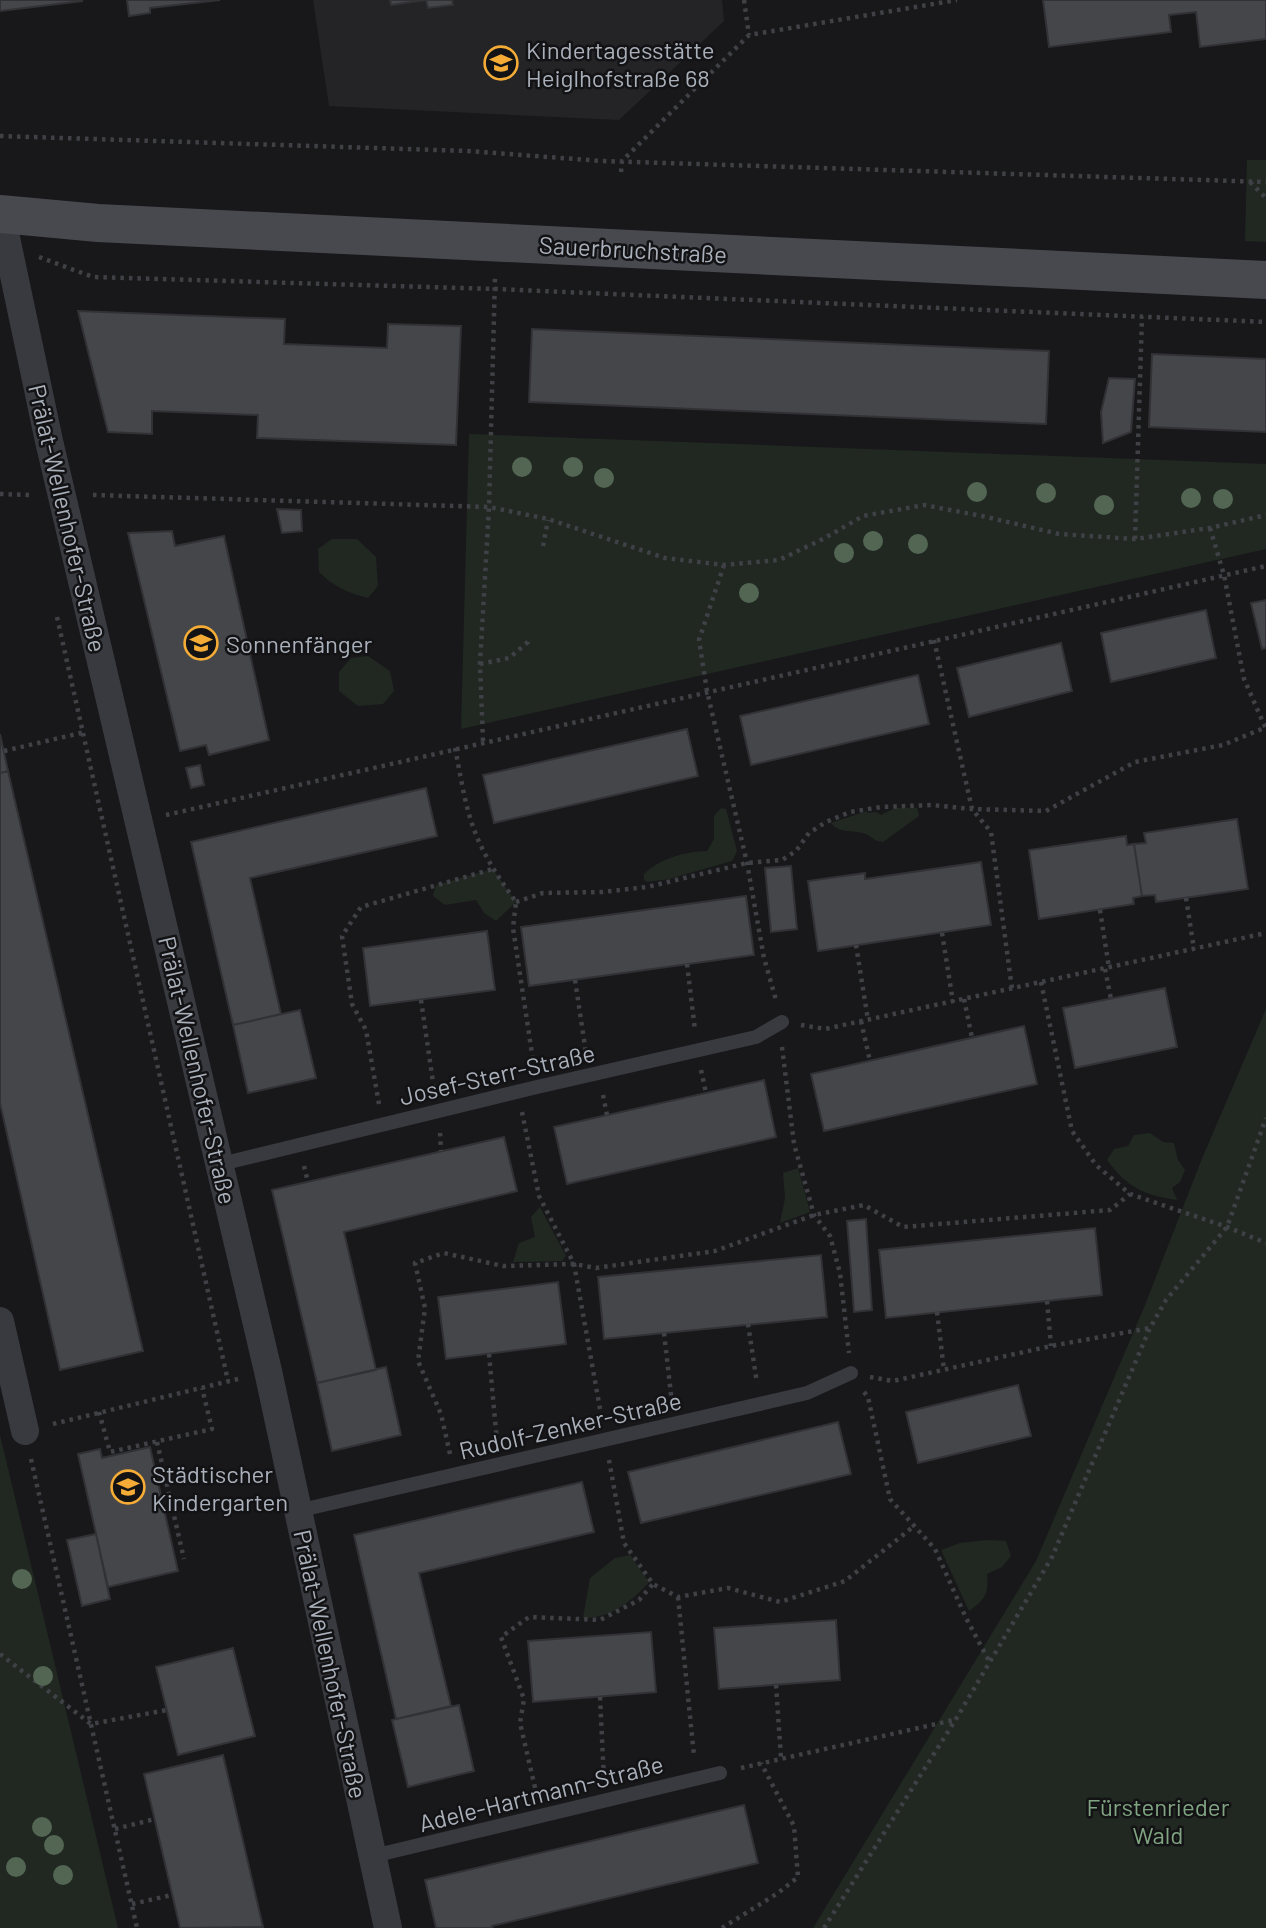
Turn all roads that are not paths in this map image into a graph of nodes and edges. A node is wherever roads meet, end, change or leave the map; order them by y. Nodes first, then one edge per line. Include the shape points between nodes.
1 (0, 214) edge
2 (1266, 280) edge
3 (782, 1022) road end
4 (221, 1164) junction
5 (0, 1321) edge
6 (851, 1373) road end
7 (25, 1431) road end
8 (297, 1511) junction
9 (720, 1773) road end
10 (373, 1856) junction
11 (388, 1928) edge

1 - 2 street, Sauerbruchstraße via 98,223
1 - 4 street, Prälat-Wellenhofer-Straße
3 - 4 lane, Josef-Sterr-Straße via 756,1037
4 - 8 street, Prälat-Wellenhofer-Straße
5 - 7 street
6 - 8 lane, Rudolf-Zenker-Straße via 807,1393 760,1405
8 - 10 street, Prälat-Wellenhofer-Straße
9 - 10 lane, Adele-Hartmann-Straße
10 - 11 street, Prälat-Wellenhofer-Straße

